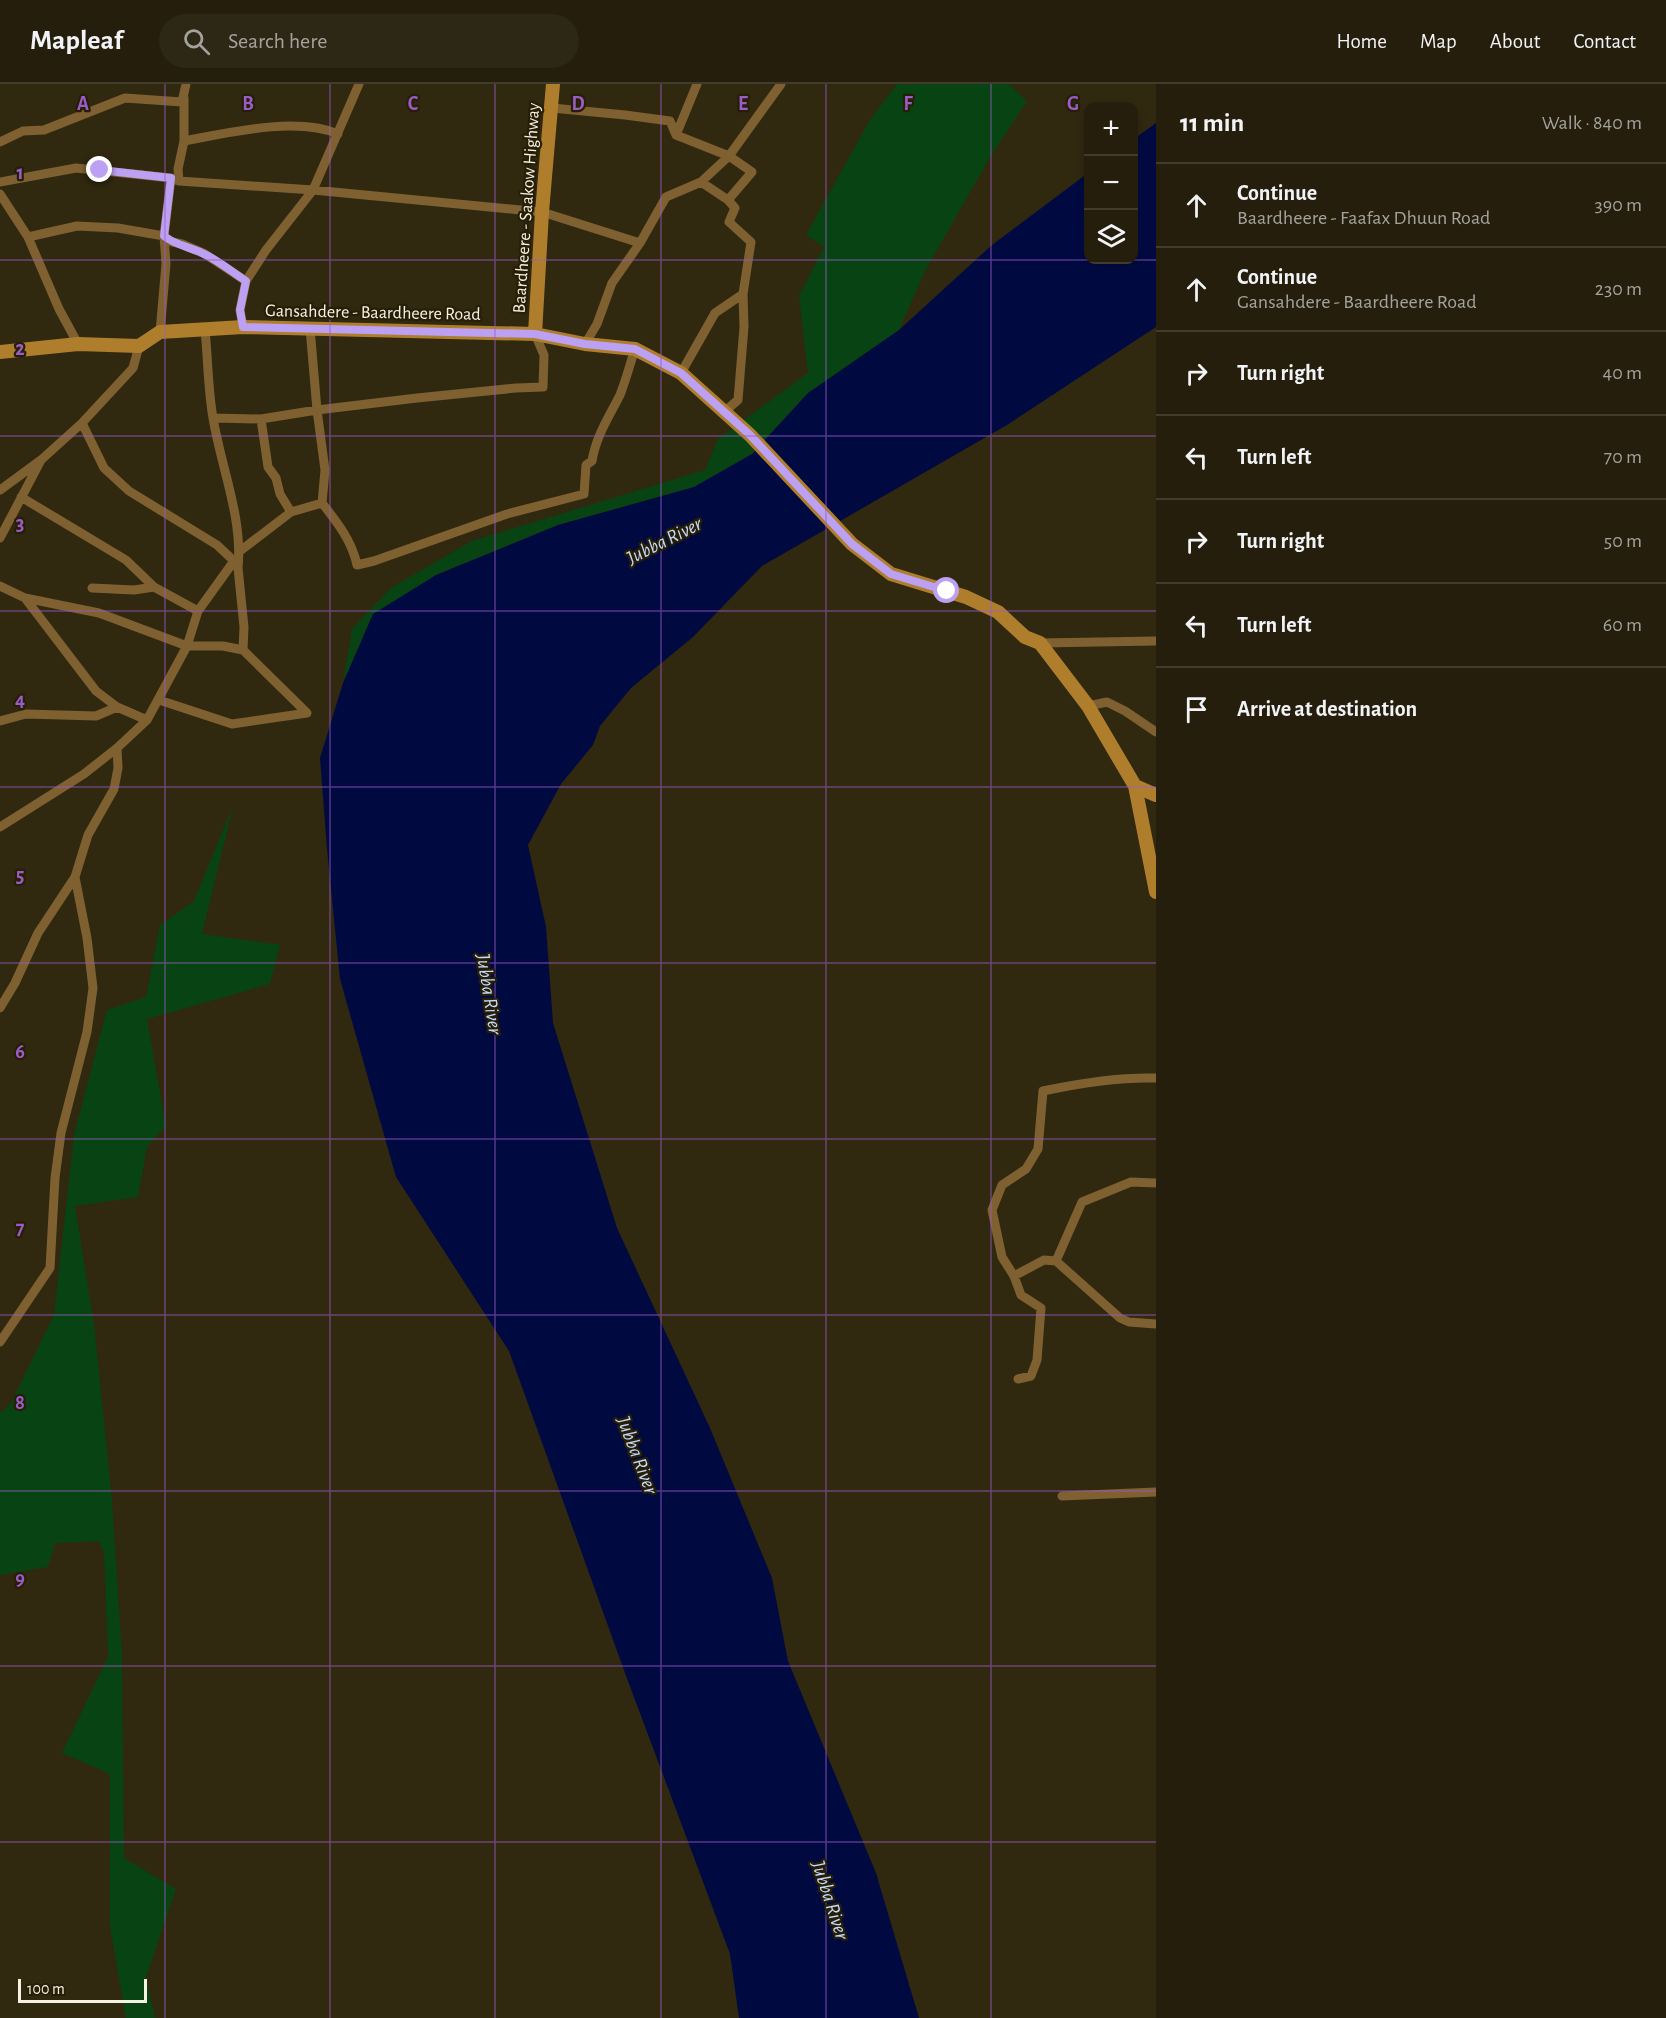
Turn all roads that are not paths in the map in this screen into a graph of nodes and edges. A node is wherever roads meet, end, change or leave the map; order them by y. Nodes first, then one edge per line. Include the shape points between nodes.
1 (359, 84) edge
2 (553, 84) edge
3 (697, 84) edge
4 (781, 84) edge
5 (185, 87) edge
6 (552, 108) junction
7 (338, 134) junction
8 (676, 135) junction
9 (184, 141) junction
10 (0, 142) edge
11 (729, 156) junction
12 (175, 180) junction
13 (0, 182) edge
14 (701, 182) junction
15 (313, 190) junction
16 (0, 194) edge
17 (728, 200) junction
18 (542, 212) junction
19 (164, 236) junction
20 (28, 237) junction
21 (640, 243) junction
22 (246, 281) junction
23 (743, 294) junction
24 (243, 327) junction
25 (310, 328) junction
26 (205, 330) junction
27 (160, 332) junction
28 (535, 334) junction
29 (78, 344) junction
30 (585, 344) junction
31 (139, 346) junction
32 (635, 349) junction
33 (0, 352) edge
34 (681, 373) junction
35 (317, 410) junction
36 (724, 412) junction
37 (213, 418) junction
38 (261, 419) junction
39 (82, 423) junction
40 (41, 460) junction
41 (0, 490) edge
42 (21, 497) junction
43 (322, 503) junction
44 (291, 512) junction
45 (0, 538) edge
46 (240, 551) junction
47 (236, 565) junction
48 (0, 586) edge
49 (154, 587) junction
50 (92, 588) dead end
51 (24, 598) junction
52 (198, 611) junction
53 (1156, 641) edge
54 (1040, 643) junction
55 (187, 646) junction
56 (243, 650) junction
57 (159, 700) junction
58 (1088, 706) junction
59 (117, 707) junction
60 (147, 720) junction
61 (0, 722) edge
62 (1156, 732) edge
63 (117, 748) junction
64 (1135, 786) junction
65 (1156, 795) edge
66 (0, 827) edge
67 (75, 877) junction
68 (1156, 892) edge
69 (0, 1008) edge
70 (1156, 1078) edge
71 (1156, 1183) edge
72 (1056, 1261) junction
73 (1014, 1276) junction
74 (1156, 1323) edge
75 (0, 1342) edge
76 (1018, 1379) dead end
77 (1156, 1492) edge
78 (1062, 1496) dead end

1 - 7 street
2 - 6 main road, Baardheere - Saakow Highway
3 - 8 street
4 - 11 street
5 - 9 street
5 - 10 street via 182,102 125,98 44,130 23,131
6 - 8 street via 670,121
6 - 18 main road, Baardheere - Saakow Highway
7 - 9 street via 308,127 259,128
7 - 15 street
8 - 11 street
9 - 12 street
11 - 14 street
11 - 17 street via 752,172
12 - 13 street via 76,168
12 - 15 street
12 - 19 street
14 - 17 street
14 - 21 street via 666,197
15 - 18 street
15 - 22 street
16 - 20 street
17 - 23 street via 735,207 729,222 752,242
18 - 21 street
18 - 28 main road, Baardheere - Saakow Highway
19 - 20 street via 77,226
19 - 22 street via 205,254
19 - 27 street via 166,264
20 - 29 street
21 - 30 street via 612,283
22 - 24 street via 240,310
23 - 34 street via 715,313
23 - 36 street via 738,400
24 - 25 main road, Gansahdere - Baardheere Road
24 - 26 main road, Gansahdere - Baardheere Road
25 - 28 main road, Gansahdere - Baardheere Road
25 - 35 street
26 - 27 main road, Gansahdere - Baardheere Road
26 - 37 street
27 - 31 main road
28 - 30 main road, Gansahdere - Baardheere Road
28 - 35 street via 544,355 543,387
29 - 31 main road
29 - 33 main road
30 - 32 main road, Gansahdere - Baardheere Road
31 - 39 street via 134,368
32 - 34 main road
32 - 43 street via 621,393 604,424 592,461 586,465 584,494 507,514 357,565 341,527
34 - 36 main road
35 - 38 street
35 - 43 street via 325,470
36 - 54 main road via 852,544 891,574 966,597 998,612 1025,637
37 - 38 street
37 - 46 street
38 - 44 street via 268,467
39 - 40 street
39 - 47 street via 104,468 129,491 218,545
40 - 41 street
40 - 42 street
42 - 45 street
42 - 49 street via 126,560
43 - 44 street
44 - 46 street
46 - 47 street
47 - 52 street
47 - 56 street
48 - 51 street
49 - 50 street
49 - 52 street
51 - 55 street via 99,613
51 - 59 street via 96,691
52 - 55 street
53 - 54 street
54 - 58 main road
55 - 56 street via 223,645
55 - 57 street
56 - 57 street via 308,713 232,724
57 - 60 street
58 - 62 street via 1107,702
58 - 64 main road
59 - 60 street
59 - 61 street via 96,716 26,714
60 - 63 street
63 - 66 street via 84,774
63 - 67 street via 114,789 88,835
64 - 65 main road
64 - 68 main road
67 - 69 street via 38,933
67 - 75 street via 93,988 87,1032 61,1133 50,1268
70 - 73 street via 1086,1082 1043,1091 1038,1149 1026,1169 1002,1185 992,1210 1002,1257
71 - 72 street via 1131,1182 1082,1202
72 - 73 street via 1044,1260
72 - 74 street via 1120,1318
73 - 76 street via 1021,1295 1041,1308 1037,1360 1031,1376
77 - 78 street

